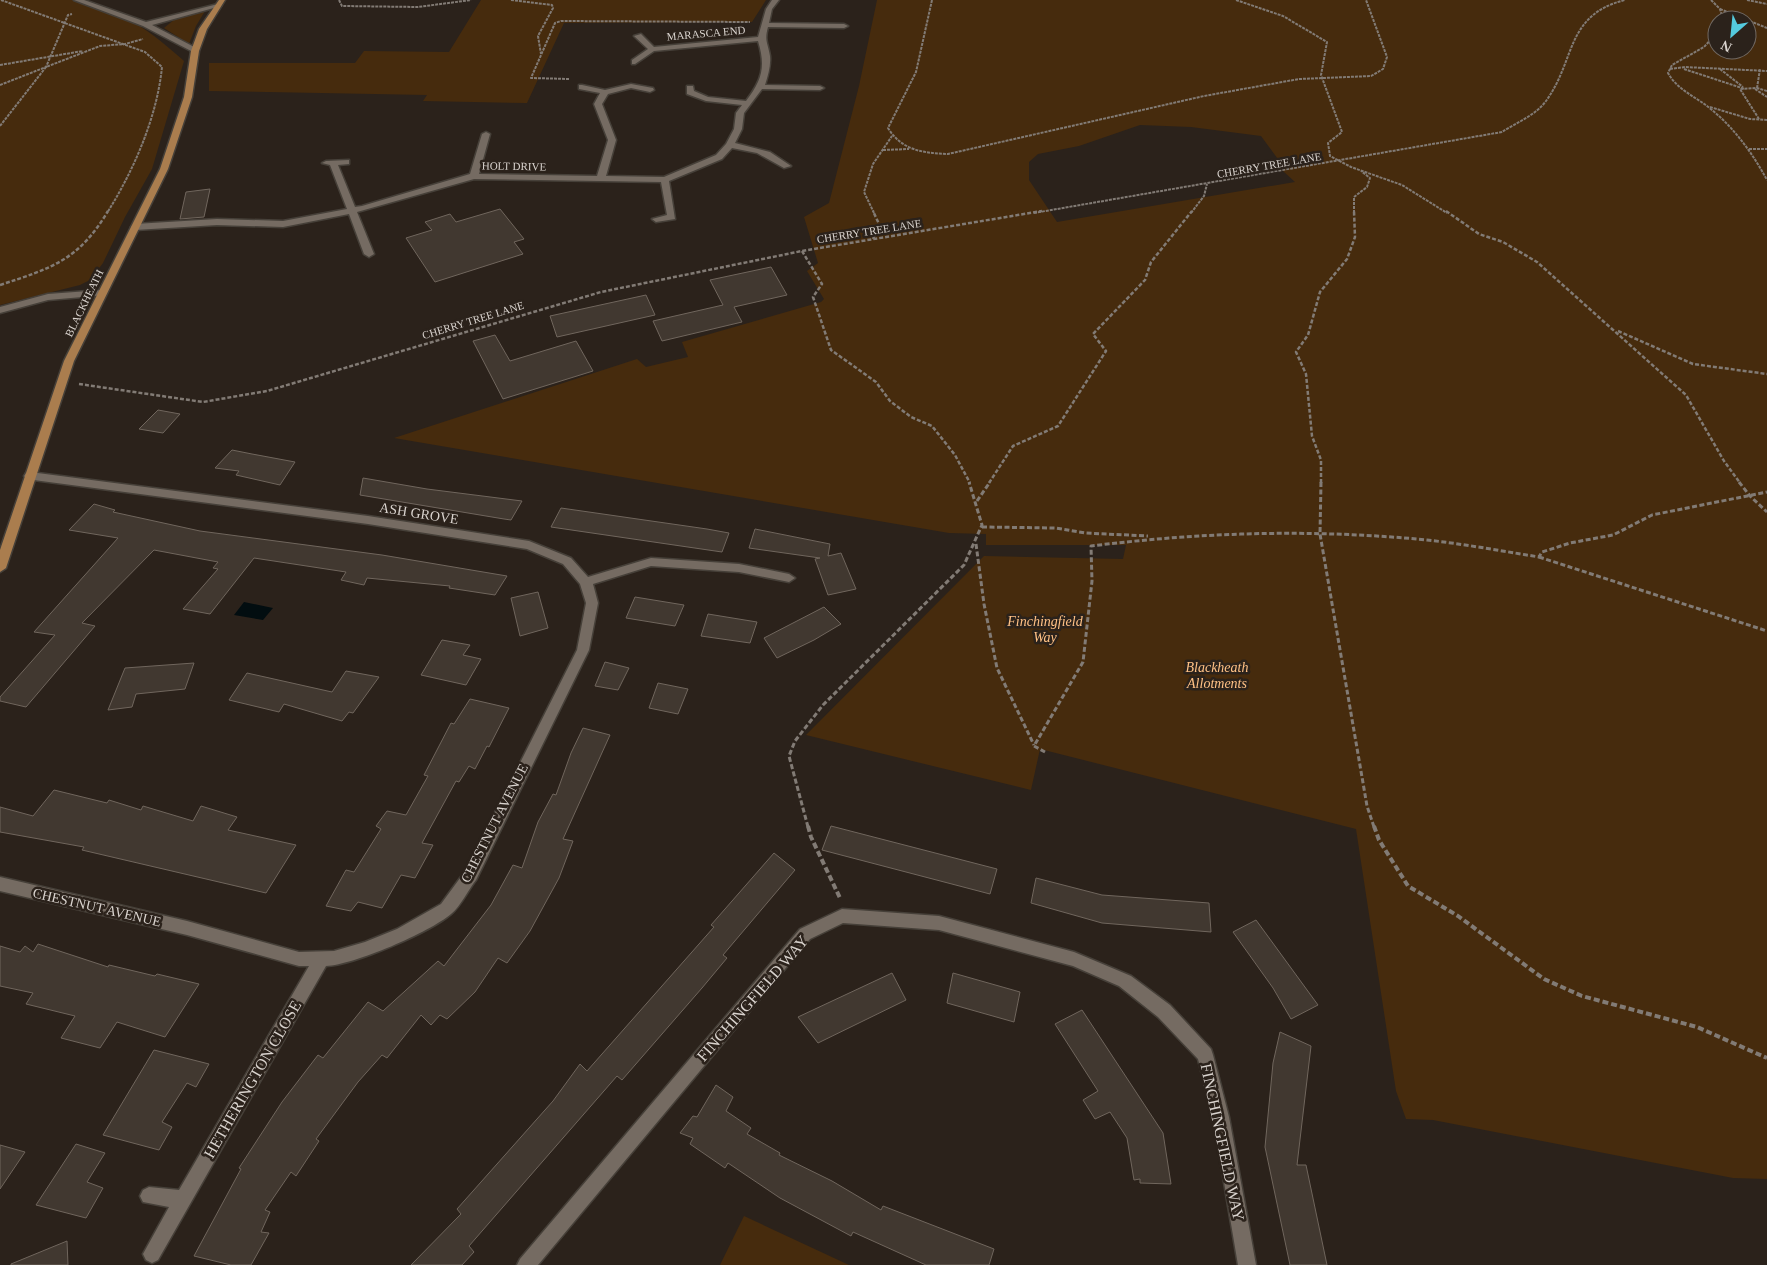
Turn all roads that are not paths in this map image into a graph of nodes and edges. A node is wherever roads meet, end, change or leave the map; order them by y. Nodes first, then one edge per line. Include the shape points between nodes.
1 (77, 0) edge
2 (776, 0) edge
3 (220, 3) edge
4 (146, 24) junction
5 (765, 25) junction
6 (844, 26) dead end
7 (638, 36) dead end
8 (761, 39) junction
9 (652, 49) junction
10 (195, 52) junction
11 (635, 62) dead end
12 (582, 87) road end
13 (760, 87) junction
14 (690, 88) dead end
15 (820, 88) dead end
16 (650, 90) dead end
17 (605, 92) junction
18 (746, 103) junction
19 (486, 134) dead end
20 (730, 145) junction
21 (346, 162) dead end
22 (787, 166) dead end
23 (474, 176) junction
24 (601, 178) junction
25 (665, 180) junction
26 (351, 210) junction
27 (656, 218) dead end
28 (135, 228) junction
29 (369, 254) dead end
30 (102, 294) junction
31 (0, 310) edge
32 (30, 476) junction
33 (0, 568) edge
34 (789, 578) dead end
35 (586, 582) junction
36 (0, 884) edge
37 (321, 960) junction
38 (149, 1196) dead end
39 (184, 1199) junction
40 (152, 1254) dead end
41 (526, 1265) edge
42 (1247, 1265) edge

1 - 4 street
2 - 5 street, HOLT DRIVE
3 - 4 street
3 - 10 main road, BLACKHEATH via 203,29
4 - 10 street
5 - 6 street
5 - 8 street, HOLT DRIVE
7 - 9 street, MARASCA END
8 - 9 street, MARASCA END
8 - 13 street, HOLT DRIVE via 766,70
9 - 11 street, MARASCA END
10 - 28 main road, BLACKHEATH via 188,97 164,169
12 - 17 street
13 - 15 street
13 - 18 street, HOLT DRIVE
14 - 18 street via 690,92 706,99
16 - 17 street via 631,86
17 - 24 street via 598,104 612,140
18 - 20 street, HOLT DRIVE
19 - 23 street via 486,145
20 - 22 street via 755,148
20 - 25 street, HOLT DRIVE via 719,157
21 - 26 street via 329,163
23 - 24 street, HOLT DRIVE
23 - 26 street, HOLT DRIVE
24 - 25 street, HOLT DRIVE
25 - 27 street via 672,216
26 - 28 street, HOLT DRIVE via 283,224 217,222
26 - 29 street
28 - 30 main road, BLACKHEATH
30 - 31 street via 48,298
30 - 32 main road, BLACKHEATH via 69,361
32 - 33 main road, BLACKHEATH
32 - 35 street, ASH GROVE via 368,520 529,545 567,561
34 - 35 street via 739,568 651,562
35 - 37 street, CHESTNUT AVENUE via 592,603 583,650 470,875 446,909 402,934 365,949
36 - 37 street, CHESTNUT AVENUE via 187,928 299,959
37 - 39 street, HETHERINGTON CLOSE
38 - 39 street
39 - 40 street, HETHERINGTON CLOSE
41 - 42 street, FINCHINGFIELD WAY via 805,934 842,916 939,924 1074,959 1125,981 1164,1011 1205,1055 1221,1116

